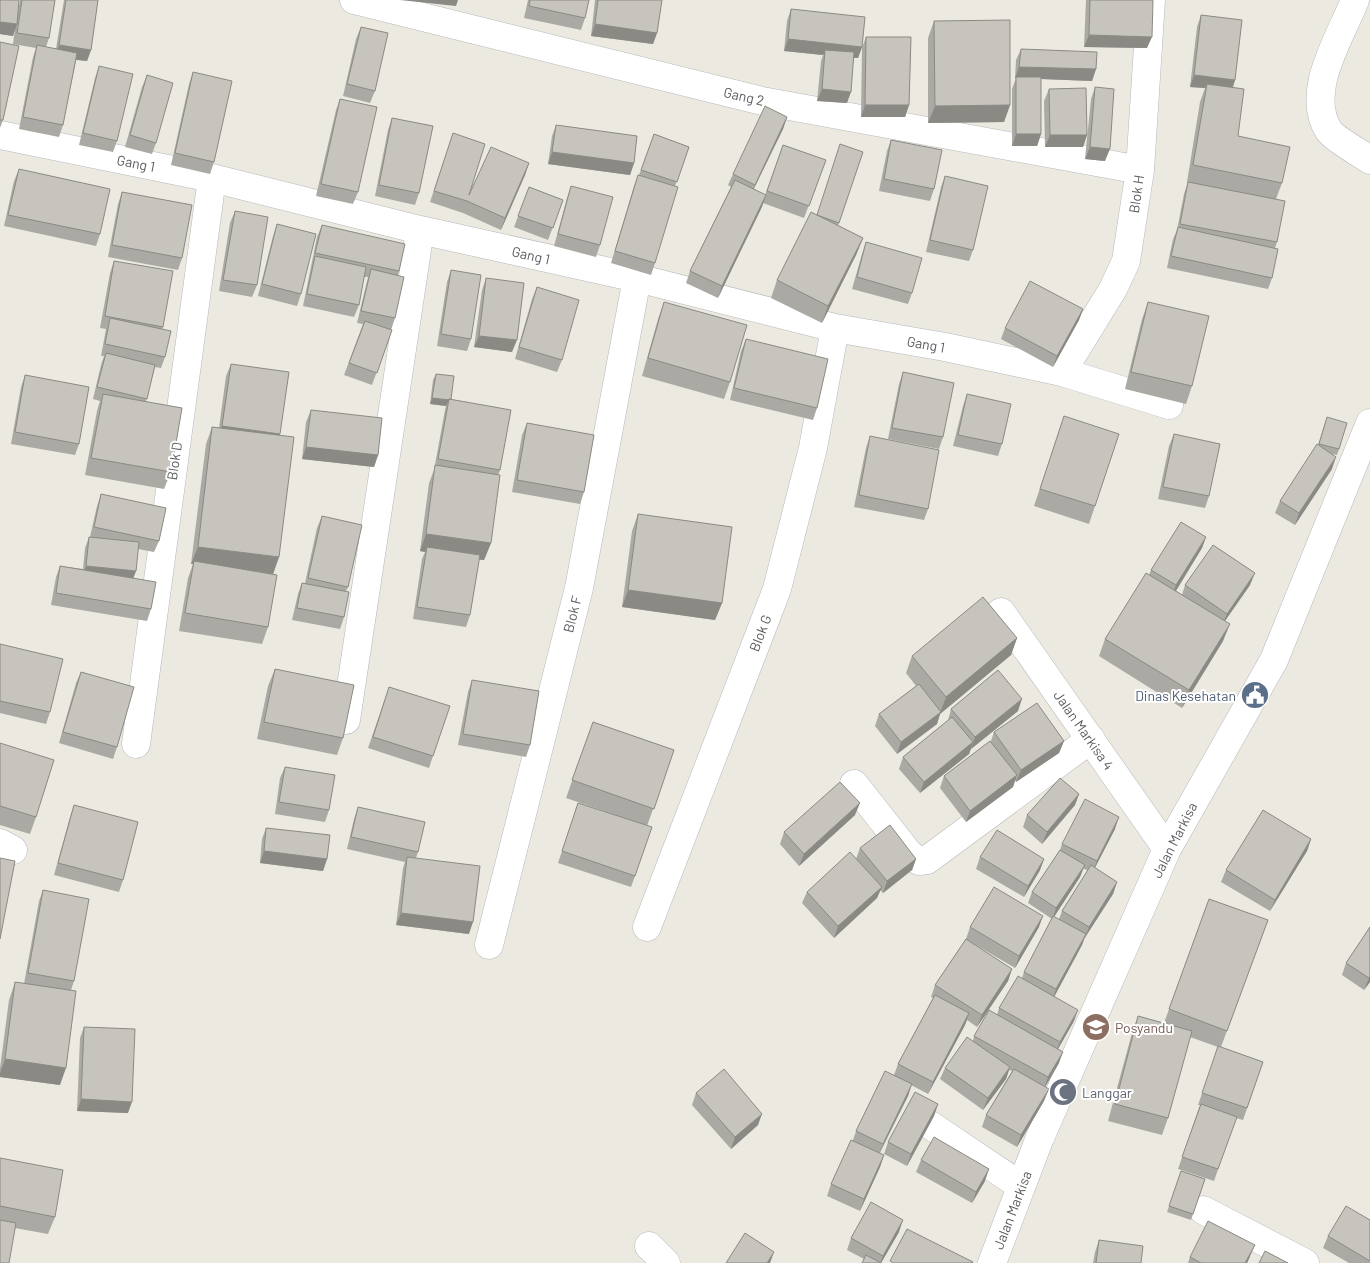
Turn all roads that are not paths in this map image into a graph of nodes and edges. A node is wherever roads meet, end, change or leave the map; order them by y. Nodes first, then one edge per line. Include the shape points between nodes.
1 (354, 0) edge
2 (1151, 0) edge
3 (1355, 0) edge
4 (0, 135) edge
5 (1370, 160) edge
6 (1140, 170) junction
7 (212, 178) junction
8 (420, 230) junction
9 (637, 278) junction
10 (835, 328) junction
11 (1062, 372) junction
12 (1169, 405) dead end
13 (1370, 423) edge
14 (1001, 612) dead end
15 (346, 724) edge
16 (1091, 739) junction
17 (136, 744) dead end
18 (854, 784) dead end
19 (1167, 849) junction
20 (647, 927) dead end
21 (489, 945) dead end
22 (930, 1125) edge
23 (1022, 1186) junction
24 (1203, 1210) dead end
25 (992, 1263) edge
26 (1305, 1263) edge

1 - 6 street, Gang 2 via 762,101
2 - 6 street, Blok H
3 - 5 street via 1320,84 1320,110 1330,132
4 - 7 street, Gang 1
6 - 11 street, Blok H via 1126,261
7 - 8 street, Gang 1
7 - 17 street, Blok D
8 - 9 street, Gang 1
8 - 15 street
9 - 10 street, Gang 1
9 - 21 street, Blok F via 579,588
10 - 11 street, Gang 1
10 - 20 street, Blok G via 813,448 777,589
11 - 12 street, Gang 1
13 - 19 street, Jalan Markisa via 1274,660
14 - 16 street, Jalan Markisa 4
16 - 18 street via 927,860 920,861 908,854
16 - 19 street, Jalan Markisa 4
19 - 23 street, Jalan Markisa via 1039,1140
22 - 23 street
23 - 25 street, Jalan Markisa
24 - 26 street

